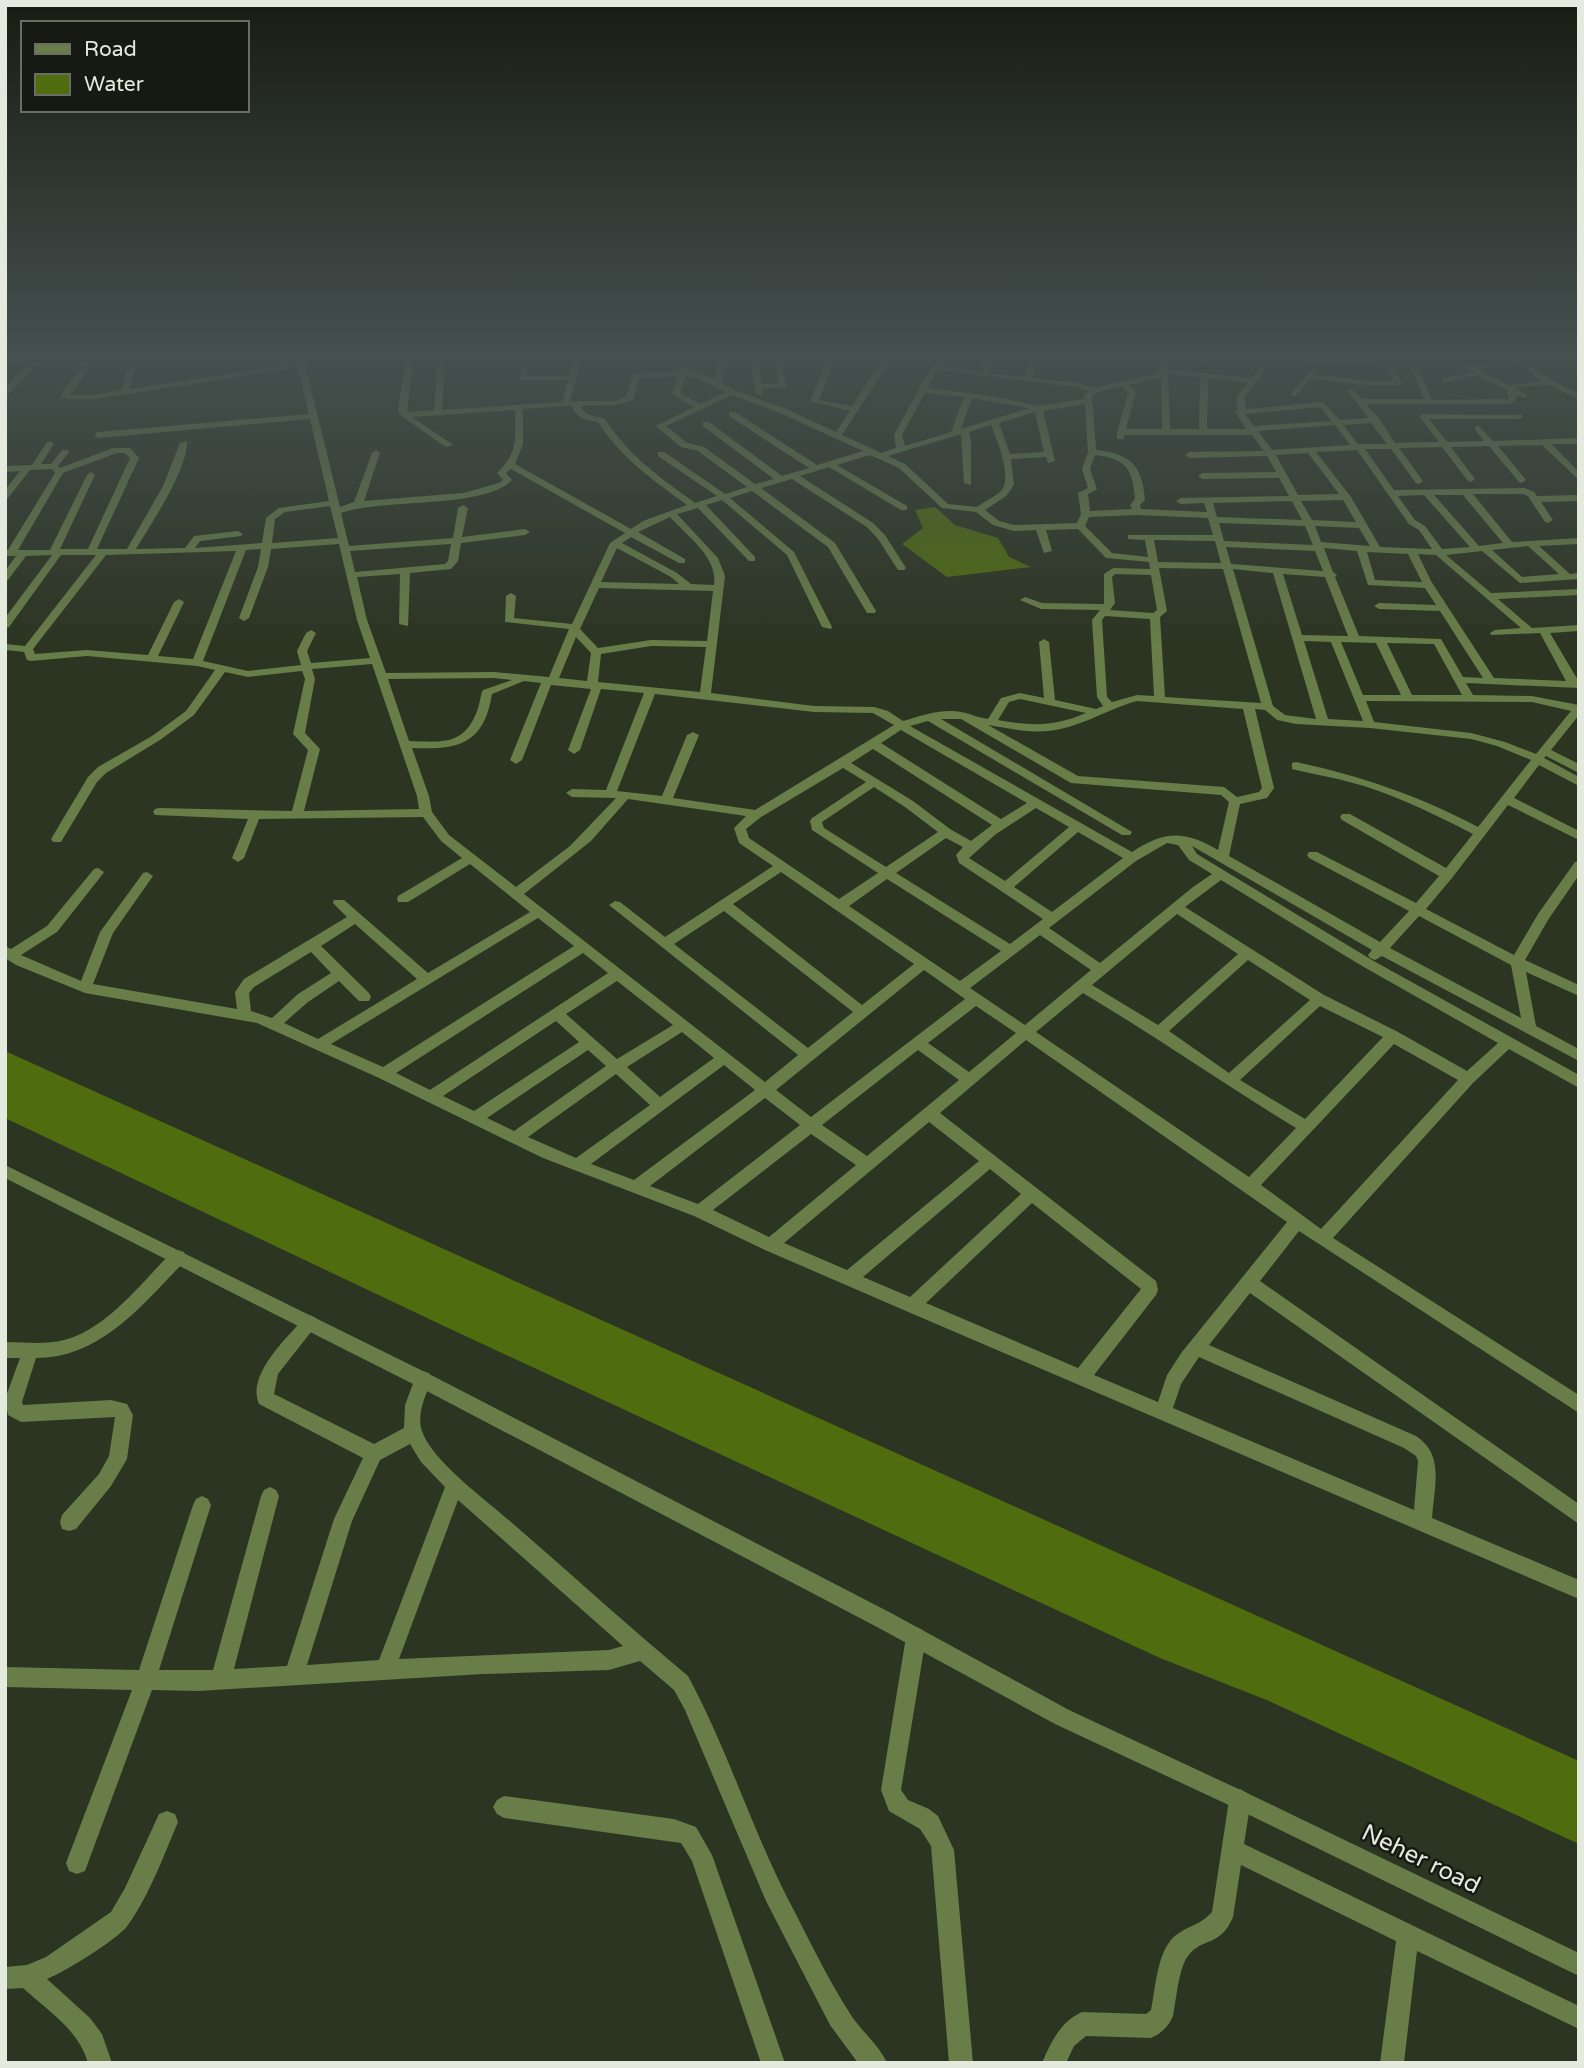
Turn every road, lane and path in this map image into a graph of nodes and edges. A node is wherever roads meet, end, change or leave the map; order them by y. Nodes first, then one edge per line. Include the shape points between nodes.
1 (65, 452) dead end
2 (1092, 452) edge
3 (43, 453) edge
4 (108, 453) edge
5 (130, 453) edge
6 (181, 453) edge
7 (321, 453) edge
8 (376, 453) dead end
9 (517, 453) edge
10 (625, 453) edge
11 (705, 453) edge
12 (744, 453) edge
13 (792, 453) edge
14 (872, 453) edge
15 (883, 453) edge
16 (967, 453) edge
17 (1005, 453) edge
18 (1050, 453) edge
19 (1096, 453) edge
20 (1270, 453) junction
21 (1277, 453) edge
22 (1312, 453) edge
23 (1362, 453) edge
24 (1398, 453) edge
25 (1452, 453) edge
26 (1498, 453) edge
27 (1555, 453) edge
28 (661, 454) dead end
29 (875, 454) junction
30 (1189, 455) dead end
31 (1007, 457) junction
32 (831, 465) junction
33 (512, 466) junction
34 (31, 468) junction
35 (5, 469) edge
36 (57, 469) junction
37 (817, 469) junction
38 (91, 475) dead end
39 (1282, 475) junction
40 (794, 476) junction
41 (1202, 476) dead end
42 (1579, 477) edge
43 (1471, 479) dead end
44 (781, 480) junction
45 (1522, 480) dead end
46 (1419, 481) dead end
47 (968, 483) dead end
48 (752, 489) junction
49 (1466, 492) junction
50 (1393, 493) junction
51 (1427, 493) junction
52 (5, 496) edge
53 (723, 497) junction
54 (1346, 497) junction
55 (1579, 498) edge
56 (1296, 499) junction
57 (1534, 499) junction
58 (1181, 501) dead end
59 (1208, 501) junction
60 (359, 505) junction
61 (697, 505) junction
62 (334, 507) junction
63 (463, 508) dead end
64 (904, 508) dead end
65 (979, 510) junction
66 (1137, 512) junction
67 (671, 513) junction
68 (1086, 514) junction
69 (1213, 517) junction
70 (1548, 520) dead end
71 (1309, 524) junction
72 (1364, 525) junction
73 (1040, 526) junction
74 (1080, 526) junction
75 (525, 532) dead end
76 (632, 532) junction
77 (238, 534) dead end
78 (1131, 537) dead end
79 (1149, 538) junction
80 (1579, 538) edge
81 (457, 541) junction
82 (1219, 541) junction
83 (615, 543) junction
84 (1531, 543) junction
85 (344, 545) junction
86 (1510, 545) junction
87 (267, 546) junction
88 (1319, 546) junction
89 (242, 548) junction
90 (1361, 549) junction
91 (1480, 549) junction
92 (1377, 550) junction
93 (130, 551) junction
94 (188, 551) junction
95 (1047, 551) dead end
96 (9, 552) edge
97 (24, 552) junction
98 (57, 552) junction
99 (91, 552) junction
100 (103, 552) junction
101 (1412, 552) junction
102 (1439, 552) junction
103 (752, 559) dead end
104 (682, 561) dead end
105 (1154, 566) junction
106 (1226, 566) junction
107 (901, 568) dead end
108 (1277, 569) junction
109 (405, 571) junction
110 (351, 575) junction
111 (1332, 575) junction
112 (1574, 576) edge
113 (5, 578) edge
114 (595, 585) junction
115 (1429, 585) junction
116 (688, 587) junction
117 (719, 588) junction
118 (1579, 592) edge
119 (512, 596) dead end
120 (1489, 596) junction
121 (1025, 600) dead end
122 (179, 602) dead end
123 (1380, 606) dead end
124 (1444, 608) junction
125 (1105, 610) junction
126 (872, 611) dead end
127 (1154, 616) junction
128 (244, 618) dead end
129 (404, 624) dead end
130 (5, 625) edge
131 (827, 627) dead end
132 (575, 628) junction
133 (1579, 628) edge
134 (1529, 630) junction
135 (1543, 630) junction
136 (311, 633) dead end
137 (1495, 633) dead end
138 (1298, 638) junction
139 (1335, 639) junction
140 (1356, 640) junction
141 (1380, 640) junction
142 (1044, 642) dead end
143 (712, 644) junction
144 (5, 647) edge
145 (28, 649) junction
146 (596, 652) junction
147 (152, 658) junction
148 (377, 661) junction
149 (197, 663) junction
150 (307, 666) junction
151 (223, 667) junction
152 (383, 676) junction
153 (526, 679) junction
154 (1460, 680) junction
155 (1490, 680) junction
156 (550, 681) junction
157 (1576, 685) edge
158 (594, 686) junction
159 (651, 691) junction
160 (705, 696) junction
161 (1160, 698) junction
162 (1359, 698) junction
163 (1408, 698) junction
164 (1469, 698) junction
165 (1050, 701) junction
166 (1248, 705) junction
167 (1109, 706) junction
168 (1268, 707) junction
169 (1578, 708) edge
170 (1096, 712) junction
171 (930, 717) junction
172 (975, 720) junction
173 (991, 722) junction
174 (1322, 722) junction
175 (901, 725) junction
176 (1370, 725) junction
177 (694, 735) dead end
178 (872, 743) junction
179 (404, 744) junction
180 (574, 750) dead end
181 (1540, 754) junction
182 (516, 760) dead end
183 (843, 763) junction
184 (1296, 766) dead end
185 (1579, 769) edge
186 (874, 782) junction
187 (1579, 782) edge
188 (572, 793) dead end
189 (610, 794) junction
190 (625, 795) junction
191 (1506, 799) junction
192 (666, 800) junction
193 (1235, 801) junction
194 (1036, 802) junction
195 (159, 812) dead end
196 (297, 813) junction
197 (426, 813) junction
198 (757, 814) junction
199 (255, 815) junction
200 (1346, 817) dead end
201 (1001, 825) junction
202 (1076, 827) junction
203 (946, 832) junction
204 (1126, 832) dead end
205 (1480, 833) junction
206 (1579, 836) edge
207 (57, 839) dead end
208 (1182, 843) junction
209 (972, 847) junction
210 (1313, 855) dead end
211 (1223, 857) junction
212 (237, 858) dead end
213 (471, 858) junction
214 (1132, 858) junction
215 (782, 866) junction
216 (1579, 866) edge
217 (98, 872) dead end
218 (886, 873) junction
219 (1221, 874) junction
220 (1448, 875) junction
221 (147, 876) dead end
222 (1007, 887) junction
223 (516, 894) junction
224 (403, 899) dead end
225 (339, 903) dead end
226 (724, 904) junction
227 (615, 905) dead end
228 (839, 906) junction
229 (1177, 908) junction
230 (1418, 909) junction
231 (540, 912) junction
232 (356, 918) junction
233 (1052, 918) junction
234 (1040, 928) junction
235 (665, 943) junction
236 (312, 945) junction
237 (583, 947) junction
238 (1381, 949) junction
239 (1011, 951) junction
240 (8, 953) edge
241 (1246, 954) junction
242 (1517, 962) junction
243 (1367, 963) junction
244 (923, 964) junction
245 (1102, 971) junction
246 (341, 973) junction
247 (617, 974) junction
248 (427, 980) junction
249 (1084, 987) junction
250 (85, 988) junction
251 (960, 989) junction
252 (1579, 991) edge
253 (364, 997) dead end
254 (976, 998) junction
255 (1319, 999) junction
256 (862, 1012) junction
257 (557, 1014) junction
258 (244, 1016) junction
259 (274, 1025) junction
260 (683, 1025) junction
261 (1530, 1030) junction
262 (1160, 1032) junction
263 (1024, 1033) junction
264 (1393, 1036) junction
265 (589, 1042) junction
266 (918, 1043) junction
267 (1507, 1043) junction
268 (319, 1045) junction
269 (808, 1055) junction
270 (1579, 1056) edge
271 (724, 1058) junction
272 (617, 1066) junction
273 (384, 1074) junction
274 (1468, 1079) junction
275 (969, 1080) junction
276 (1230, 1080) junction
277 (1579, 1082) edge
278 (765, 1090) junction
279 (431, 1097) junction
280 (660, 1105) junction
281 (929, 1113) junction
282 (475, 1118) junction
283 (810, 1125) junction
284 (1306, 1127) junction
285 (515, 1138) junction
286 (989, 1161) junction
287 (866, 1164) junction
288 (578, 1165) junction
289 (5, 1171) edge
290 (1250, 1186) junction
291 (635, 1188) junction
292 (1031, 1194) junction
293 (701, 1211) junction
294 (1298, 1222) junction
295 (1322, 1239) junction
296 (771, 1245) junction
297 (178, 1257) junction
298 (849, 1278) junction
299 (1249, 1283) junction
300 (912, 1306) junction
301 (310, 1323) junction
302 (1196, 1348) junction
303 (31, 1349) junction
304 (5, 1350) edge
305 (1081, 1378) junction
306 (423, 1380) junction
307 (1579, 1405) edge
308 (1163, 1413) junction
309 (413, 1432) junction
310 (373, 1454) junction
311 (455, 1484) junction
312 (270, 1496) dead end
313 (202, 1505) dead end
314 (1579, 1515) edge
315 (69, 1522) dead end
316 (1422, 1523) junction
317 (1579, 1590) edge
318 (916, 1637) junction
319 (642, 1651) junction
320 (385, 1670) junction
321 (294, 1675) junction
322 (5, 1677) edge
323 (220, 1679) junction
324 (146, 1680) junction
325 (1240, 1800) junction
326 (504, 1807) dead end
327 (167, 1822) dead end
328 (1232, 1849) junction
329 (77, 1863) dead end
330 (1408, 1934) junction
331 (1579, 1965) edge
332 (16, 1977) edge
333 (1579, 2018) edge
334 (100, 2063) edge
335 (773, 2063) edge
336 (875, 2063) edge
337 (961, 2063) edge
338 (1054, 2063) edge
339 (1392, 2063) edge

1 - 36 street
2 - 68 street via 1086,469 1093,489 1083,493
3 - 34 street
4 - 36 street
5 - 99 street via 135,458
6 - 93 street
7 - 62 street
8 - 60 street
9 - 33 street
10 - 61 street
11 - 48 street
12 - 44 street
13 - 37 street
14 - 29 street
15 - 29 street
16 - 47 street
17 - 31 street
18 - 31 street via 1051,458
19 - 66 street via 1116,455 1129,463 1140,484
20 - 21 street
20 - 30 street
20 - 39 street
22 - 54 street
23 - 50 street
24 - 46 street
25 - 43 street
26 - 45 street
27 - 42 street
28 - 53 street
29 - 32 street
29 - 65 street via 911,471 945,506
31 - 65 street via 1007,491
32 - 37 street
32 - 64 street
33 - 60 street via 501,473 508,480 502,485 464,496
33 - 76 street
34 - 35 street
34 - 36 street
34 - 52 street
36 - 96 street
37 - 40 street
38 - 98 street
39 - 41 street
39 - 56 street
40 - 44 street
40 - 107 street via 870,525
44 - 48 street
48 - 53 street
48 - 126 street via 832,545
49 - 51 street
49 - 57 street via 1525,491
49 - 86 street
50 - 51 street
50 - 102 street
51 - 91 street
53 - 61 street
53 - 131 street via 791,554
54 - 56 street
54 - 72 street
55 - 57 street
56 - 59 street
56 - 71 street
57 - 70 street
58 - 59 street
59 - 69 street
60 - 62 street
61 - 67 street
61 - 103 street
62 - 85 street
62 - 87 street via 276,512
63 - 81 street
65 - 73 street via 1014,528
66 - 68 street
66 - 69 street
67 - 76 street
67 - 117 street via 715,560
68 - 74 street
69 - 71 street
69 - 82 street
71 - 72 street
71 - 88 street
72 - 92 street
73 - 74 street
73 - 95 street
74 - 105 street via 1109,556
75 - 81 street
76 - 83 street
76 - 104 street
77 - 94 street via 201,536
78 - 79 street
79 - 82 street
79 - 105 street
80 - 84 street
81 - 85 street
81 - 109 street via 448,567
82 - 88 street
82 - 106 street
83 - 114 street
83 - 116 street
84 - 86 street
84 - 112 street
85 - 87 street
85 - 110 street
86 - 91 street
87 - 89 street
87 - 128 street
88 - 90 street
88 - 111 street
89 - 94 street
89 - 149 street
90 - 92 street
90 - 115 street via 1371,583
91 - 102 street
91 - 112 street via 1520,580
92 - 101 street
93 - 94 street
93 - 100 street
96 - 97 street
97 - 98 street
97 - 113 street
98 - 99 street
98 - 130 street
99 - 100 street
100 - 145 street
101 - 102 street
101 - 115 street
102 - 120 street
105 - 106 street
105 - 125 street via 1109,573
105 - 127 street via 1162,611
106 - 108 street
106 - 168 street
108 - 111 street
108 - 138 street
109 - 110 street
109 - 129 street
110 - 148 street
111 - 140 street
114 - 116 street
114 - 132 street
115 - 124 street
116 - 117 street
117 - 143 street
118 - 120 street
119 - 132 street via 509,620
120 - 134 street
121 - 125 street via 1041,606
122 - 147 street
123 - 124 street
124 - 155 street
125 - 127 street
125 - 167 street via 1097,620 1101,697
127 - 161 street
132 - 146 street
132 - 156 street
133 - 135 street
134 - 135 street
134 - 137 street
135 - 157 street
136 - 150 street via 302,651
138 - 139 street
138 - 174 street
139 - 140 street
139 - 162 street
140 - 141 street
141 - 154 street via 1437,641
141 - 163 street
142 - 165 street
143 - 146 street via 651,643
143 - 160 street
144 - 145 street
145 - 147 street via 31,658 87,653
146 - 158 street
147 - 149 street
148 - 150 street
148 - 152 street
149 - 151 street
150 - 151 street via 248,674
150 - 196 street via 310,679 299,734 314,749
151 - 207 street via 190,713 102,769
152 - 153 street
152 - 179 street
153 - 156 street
153 - 179 street via 488,692 470,734 459,743
154 - 155 street
154 - 164 street
155 - 157 street
156 - 158 street
156 - 182 street
158 - 159 street
158 - 180 street
159 - 160 street
159 - 189 street
160 - 175 street via 814,709 874,710
161 - 166 street
161 - 167 street via 1137,698
162 - 163 street
162 - 176 street
163 - 164 street
164 - 169 street via 1532,699
165 - 170 street
165 - 173 street via 1020,696 1005,700
166 - 168 street
166 - 193 street via 1268,788 1259,797
167 - 170 street
168 - 174 street via 1286,719
169 - 181 street
170 - 173 street via 1047,729
171 - 172 street via 949,714
171 - 175 street
171 - 204 street
172 - 173 street
172 - 193 street via 1075,780 1224,791
174 - 176 street
175 - 178 street
175 - 194 street
176 - 181 street via 1471,736
177 - 192 street
178 - 183 street
178 - 201 street
179 - 197 street
181 - 185 street
181 - 187 street
181 - 191 street
183 - 186 street
183 - 198 street
184 - 205 street via 1394,790
186 - 203 street
186 - 218 street via 815,824
188 - 189 street
189 - 190 street
190 - 192 street
190 - 223 street via 578,849
191 - 205 street
191 - 206 street
192 - 198 street
193 - 211 street
194 - 201 street
194 - 202 street
195 - 199 street
196 - 197 street
196 - 199 street
197 - 213 street via 445,838
198 - 215 street via 740,828 743,840
199 - 212 street
200 - 220 street
201 - 209 street
202 - 214 street
202 - 222 street
203 - 209 street
203 - 218 street
205 - 220 street
208 - 211 street via 1197,843
208 - 214 street via 1167,839
208 - 219 street via 1193,857
209 - 222 street via 962,860
210 - 230 street
211 - 238 street
213 - 223 street
213 - 224 street
214 - 233 street
215 - 226 street
215 - 228 street
216 - 242 street
217 - 240 street via 52,929
218 - 228 street
218 - 239 street
219 - 229 street
219 - 243 street
220 - 230 street
221 - 250 street via 107,932
222 - 233 street
223 - 231 street
225 - 232 street
226 - 235 street
226 - 256 street
227 - 235 street
228 - 244 street
229 - 241 street
229 - 245 street
230 - 238 street
230 - 242 street
231 - 237 street
231 - 248 street
232 - 236 street
232 - 248 street
233 - 234 street
234 - 239 street
234 - 245 street
235 - 269 street
236 - 246 street
236 - 258 street via 249,983 242,992
237 - 247 street
237 - 273 street
238 - 243 street
238 - 261 street
239 - 251 street
240 - 250 street
241 - 255 street
241 - 262 street
242 - 252 street
242 - 261 street
243 - 267 street
244 - 251 street
244 - 256 street
245 - 249 street
246 - 253 street
246 - 259 street via 303,998
247 - 257 street
247 - 260 street
248 - 268 street
249 - 262 street
249 - 263 street
250 - 258 street
251 - 254 street
254 - 263 street
254 - 266 street
255 - 264 street
255 - 276 street
256 - 269 street
257 - 265 street
257 - 279 street
258 - 259 street
259 - 268 street
260 - 271 street
260 - 272 street
261 - 270 street
262 - 276 street
263 - 275 street
263 - 290 street
264 - 274 street
264 - 284 street
265 - 272 street
265 - 282 street
266 - 275 street
266 - 283 street
267 - 274 street
267 - 277 street
268 - 273 street
269 - 278 street
271 - 278 street
271 - 280 street
272 - 280 street
272 - 285 street
273 - 279 street
274 - 295 street
275 - 281 street
276 - 284 street
278 - 283 street
278 - 291 street
279 - 282 street
280 - 288 street
281 - 286 street
281 - 287 street
282 - 285 street
283 - 287 street
283 - 293 street
284 - 290 street
285 - 288 street
286 - 292 street
286 - 298 street
287 - 296 street
288 - 291 street
289 - 297 street, Neher road
290 - 294 street
291 - 293 street
292 - 300 street
292 - 305 street via 1150,1286
293 - 296 street
294 - 295 street
294 - 299 street
295 - 307 street
296 - 298 street
297 - 301 street, Neher road
297 - 303 street via 97,1331 64,1348
298 - 300 street
299 - 302 street
299 - 314 street
300 - 305 street
301 - 306 street, Neher road
301 - 310 street via 270,1371 265,1398
302 - 308 street via 1173,1381
302 - 316 street via 1422,1450 1427,1460
303 - 304 street
303 - 315 street via 13,1402 21,1414 111,1408 124,1415 118,1459
305 - 308 street
306 - 309 street via 411,1414
306 - 318 street, Neher road
308 - 316 street
309 - 310 street
309 - 311 street via 423,1451
310 - 321 street via 343,1520
311 - 319 street
311 - 320 street
312 - 323 street
313 - 324 street
316 - 317 street
318 - 325 street, Neher road via 1062,1717
318 - 337 street via 891,1790 900,1808 927,1820 943,1850
319 - 320 street via 610,1660
319 - 336 street via 681,1683 695,1705 754,1851 801,1947 839,2021
320 - 321 street
321 - 323 street
322 - 324 street
323 - 324 street
324 - 329 street
325 - 328 street
325 - 331 street, Neher road
326 - 335 street via 688,1835 701,1855
327 - 332 street via 119,1920 54,1965
328 - 330 street
328 - 338 street via 1222,1917 1210,1931 1186,1941 1175,1953 1161,2016 1151,2026 1082,2024 1066,2038
330 - 333 street
330 - 339 street
332 - 334 street via 82,2026 94,2042

